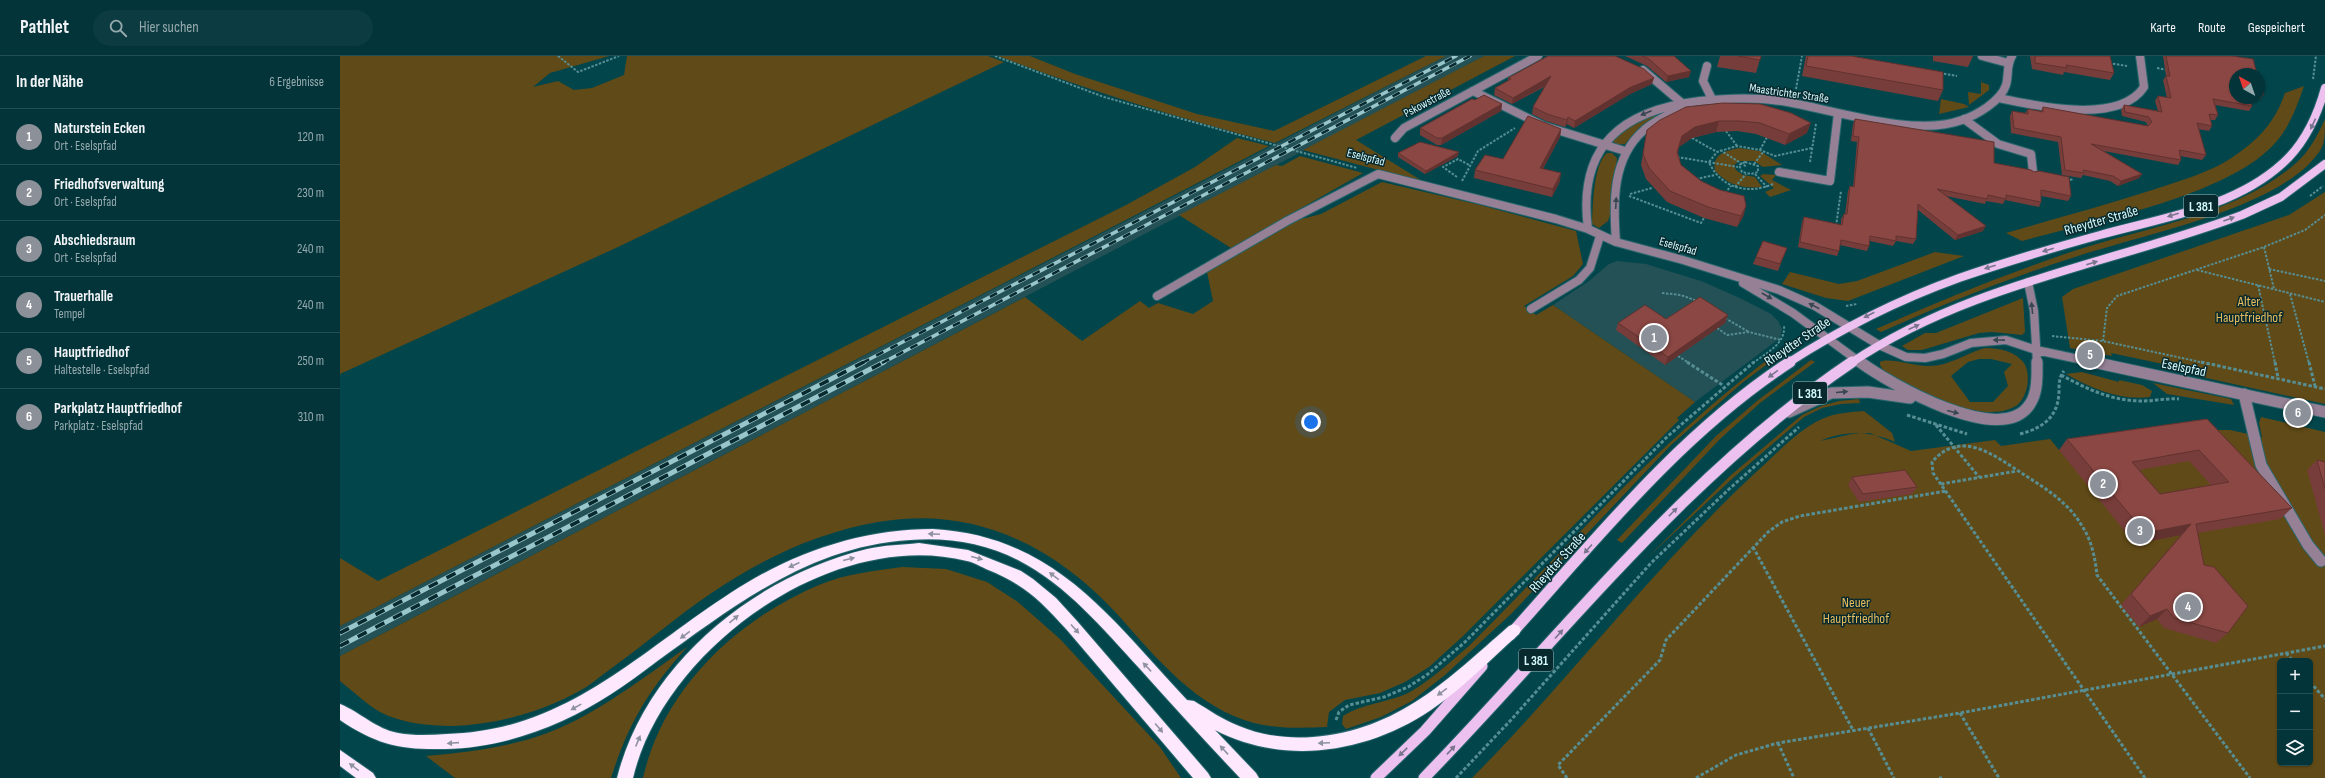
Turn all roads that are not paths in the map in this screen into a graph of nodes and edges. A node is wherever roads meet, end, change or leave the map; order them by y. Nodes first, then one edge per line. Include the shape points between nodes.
1 (1538, 56) edge
2 (1982, 56) edge
3 (2140, 56) edge
4 (2010, 59) edge
5 (1633, 66) edge
6 (1707, 66) dead end
7 (1997, 75) dead end
8 (2007, 76) junction
9 (2325, 88) edge
10 (1473, 91) junction
11 (1999, 98) junction
12 (1712, 99) junction
13 (1683, 104) junction
14 (2100, 107) junction
15 (1837, 116) junction
16 (2101, 118) edge
17 (1964, 120) junction
18 (1395, 138) dead end
19 (1603, 145) junction
20 (1625, 151) junction
21 (2325, 164) edge
22 (1779, 172) road end
23 (2033, 172) edge
24 (1588, 229) junction
25 (1600, 236) junction
26 (1616, 242) junction
27 (1733, 277) junction
28 (2028, 282) junction
29 (1157, 296) dead end
30 (1531, 309) dead end
31 (1848, 326) junction
32 (1827, 338) junction
33 (1879, 345) junction
34 (2036, 350) junction
35 (1855, 360) junction
36 (2244, 394) junction
37 (1916, 399) junction
38 (2325, 412) edge
39 (1780, 416) junction
40 (2321, 561) dead end
41 (1514, 630) junction
42 (1173, 696) junction
43 (340, 711) edge
44 (1183, 756) junction
45 (340, 757) edge
46 (368, 778) edge
47 (625, 778) edge
48 (1192, 778) edge
49 (1203, 778) edge
50 (1251, 778) edge
51 (1376, 778) edge
52 (1424, 778) edge

1 - 10 street, Pskowstraße
2 - 4 street
3 - 14 street via 2145,84 2142,91 2130,99
4 - 8 street
5 - 13 street via 1645,71
6 - 12 street via 1703,81
7 - 8 street
8 - 11 street via 2006,85
9 -> 31 main road, Rheydter Straße / L 381 via 2312,128 2296,151 2272,172 2241,190 2205,205 1982,270 1927,289 1872,312
10 - 18 street, Pskowstraße via 1404,128
10 - 19 street via 1529,120
11 - 14 street via 2053,108
11 - 17 street, Maastrichter Straße
12 - 13 street, Maastrichter Straße
12 - 15 street, Maastrichter Straße via 1753,98 1794,104
13 -> 19 street, Maastrichter Straße via 1662,107 1634,118 1611,134
13 - 20 street, Maastrichter Straße via 1672,114 1640,133
14 - 16 street
15 - 17 street, Maastrichter Straße via 1910,124 1952,123
15 - 22 street, Maastrichter Straße via 1830,181
17 - 23 street via 1998,144 2031,154
19 - 20 street
19 - 24 street, Maastrichter Straße via 1592,170
26 -> 20 street, Maastrichter Straße via 1618,170
28 -> 21 main road, L 381 via 2235,217 2268,204 2300,185
24 - 25 street, Eselspfad
24 - 29 street, Eselspfad via 1378,174 1287,221
25 - 26 street, Eselspfad
25 - 30 street via 1590,268 1579,280
26 - 27 street, Eselspfad
31 -> 27 street, Eselspfad via 1815,306 1779,290
27 -> 32 street, Eselspfad via 1791,311
33 -> 28 main road, L 381 via 1952,309
34 -> 28 street, Eselspfad
31 - 32 main road, Rheydter Straße / L 381
31 - 33 street, Eselspfad
32 - 35 street, Eselspfad
32 -> 41 main road, Rheydter Straße / L 381 via 1752,390 1709,426 1615,520
34 -> 33 street, Eselspfad via 2006,340 1989,340 1971,343 1943,354 1913,358
33 - 35 main road, L 381
34 - 36 street, Eselspfad
37 -> 34 street, Eselspfad via 1938,408 1982,417 2018,415 2026,410 2035,398
35 - 37 street, Eselspfad
35 - 39 main road, L 381
36 - 38 street, Eselspfad
36 - 40 street via 2261,465 2308,545
39 -> 37 street, Eselspfad via 1831,393 1868,392
52 -> 39 main road, L 381 via 1645,539 1697,487
41 -> 42 highway via 1452,684 1412,713 1370,734 1335,742 1283,744 1240,734
41 -> 51 main road, Rheydter Straße / L 381 via 1424,731
42 -> 43 highway via 1095,610 1054,575 999,545 963,536 919,533 874,538 829,549 783,570 741,594 610,688 558,717 506,734 451,744 396,740 353,721
50 -> 42 highway
47 -> 44 highway via 627,766 648,719 677,674 712,638 751,605 793,580 832,563 872,553 912,549 952,552 985,560 1016,575 1037,591 1074,628
44 - 48 highway
44 - 49 highway
46 -> 45 highway

